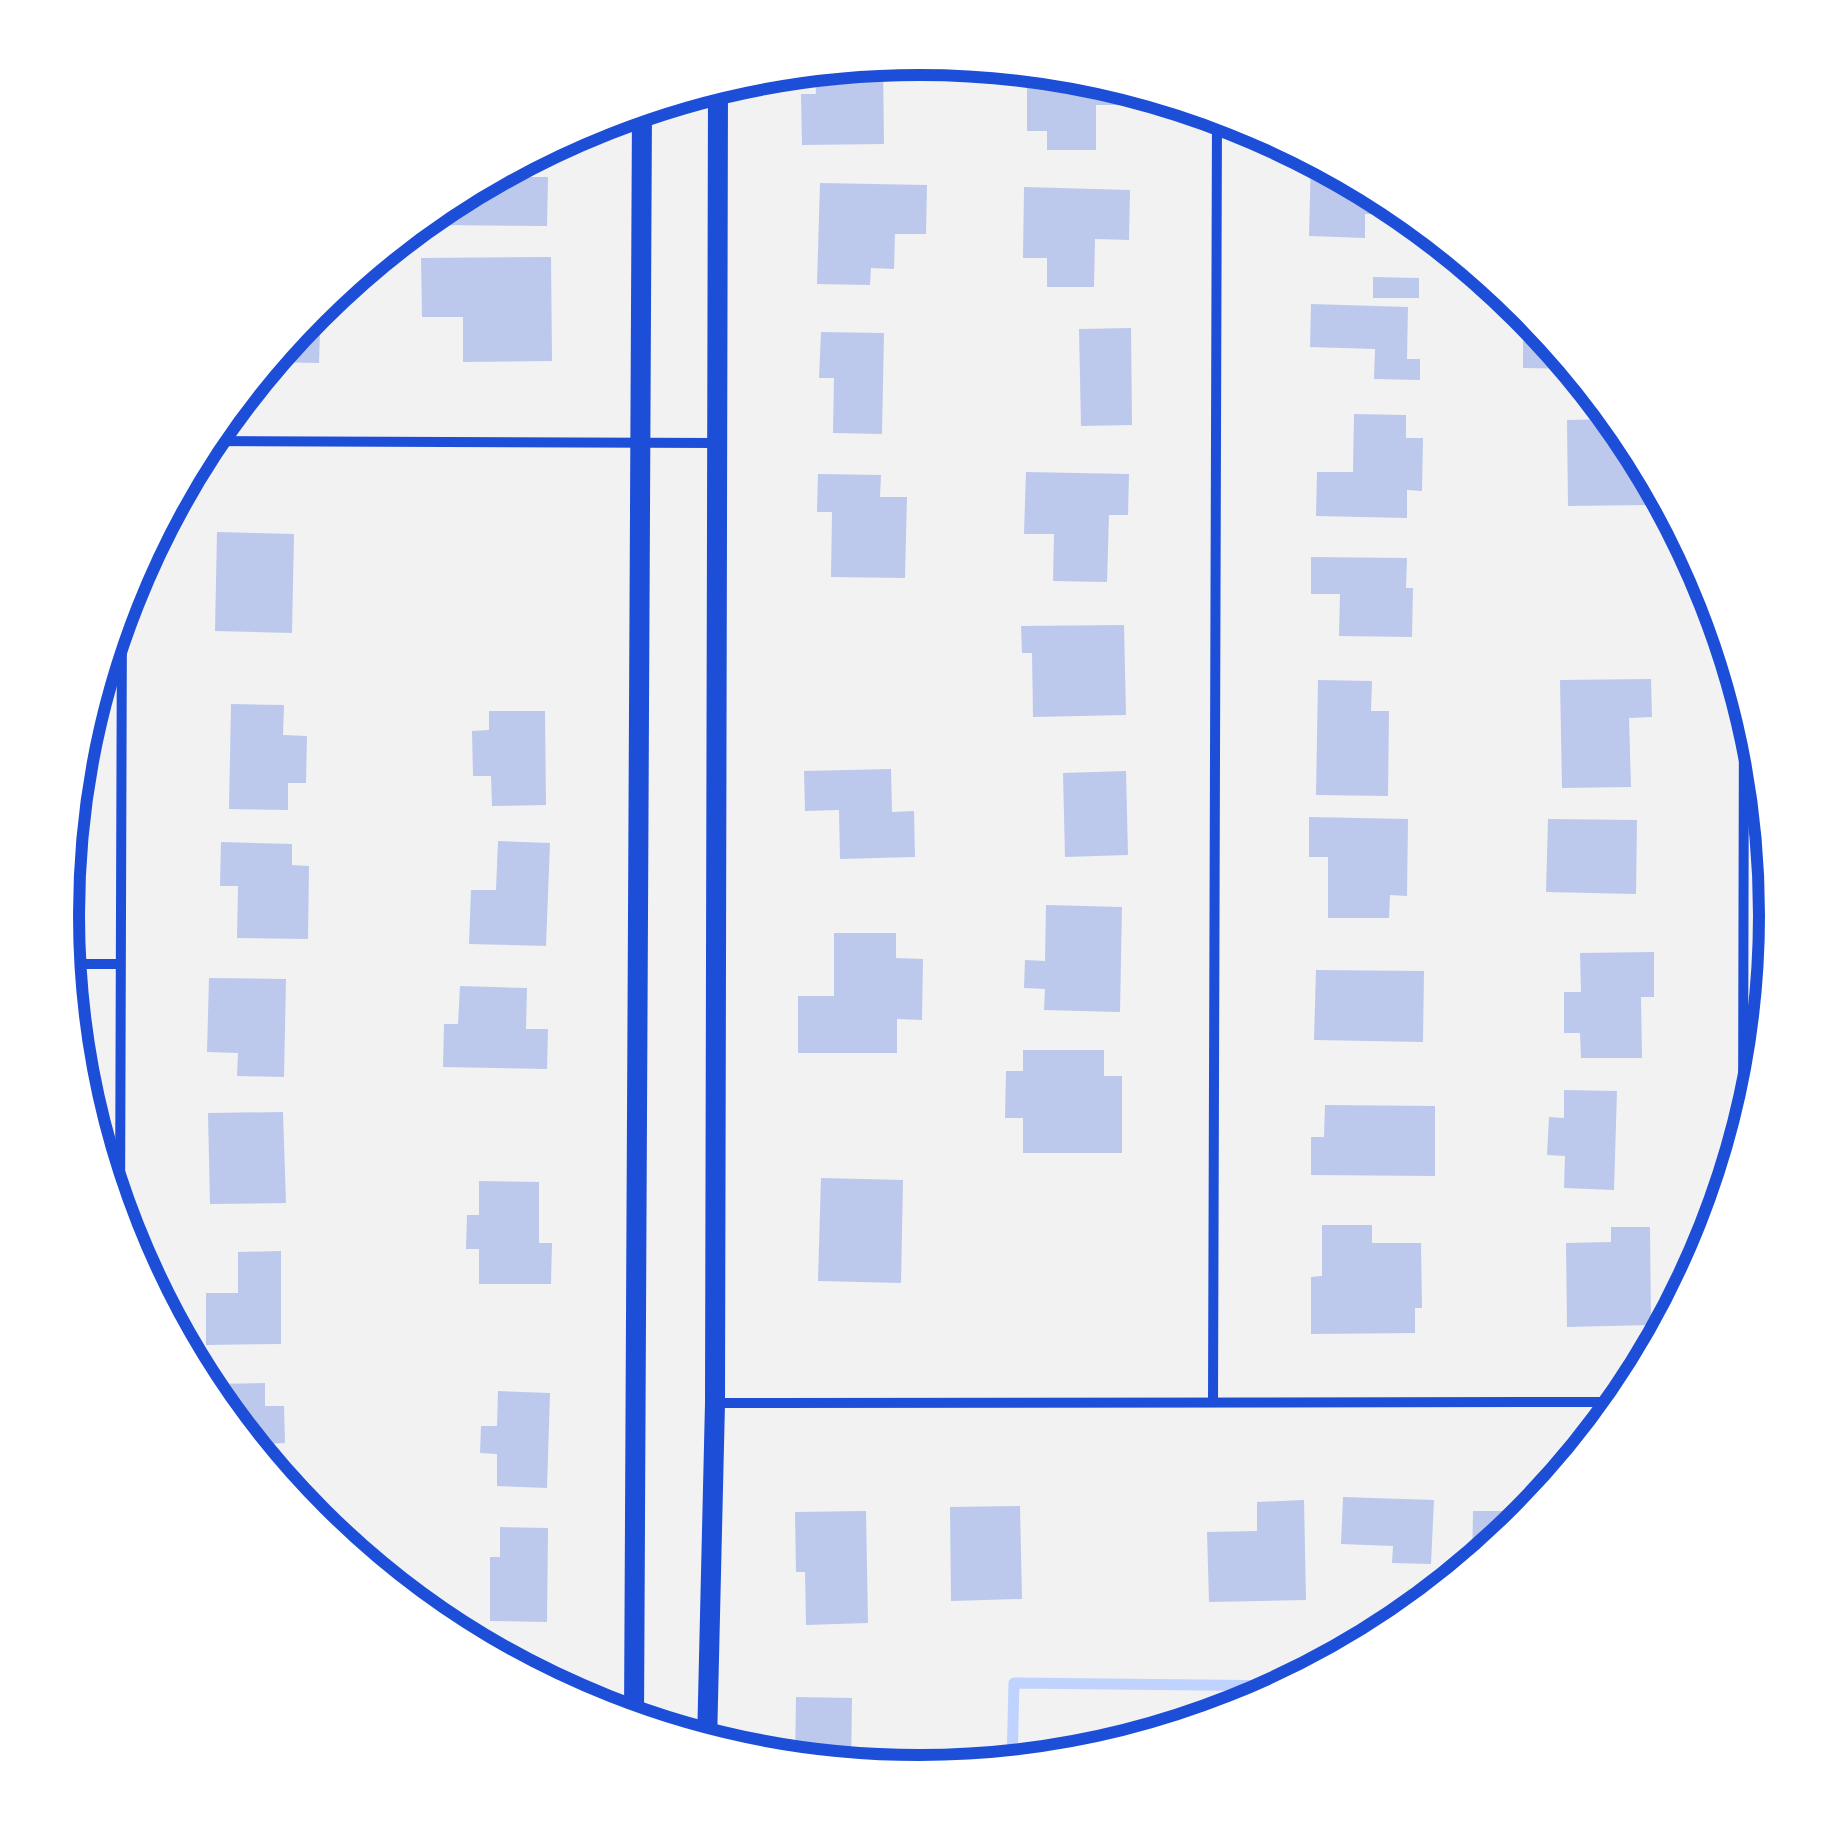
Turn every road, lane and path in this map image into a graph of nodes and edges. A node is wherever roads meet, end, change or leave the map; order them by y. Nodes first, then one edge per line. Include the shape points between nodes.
1 (718, 100) edge
2 (642, 123) edge
3 (1217, 130) edge
4 (227, 441) edge
5 (640, 443) junction
6 (718, 443) junction
7 (122, 653) edge
8 (1744, 751) edge
9 (81, 964) edge
10 (120, 964) junction
11 (1743, 1083) edge
12 (120, 1173) edge
13 (1214, 1402) junction
14 (1604, 1402) edge
15 (715, 1404) junction
16 (634, 1705) edge
17 (707, 1728) edge

1 - 6 main road
2 - 5 main road
3 - 13 street
4 - 5 street
5 - 6 street
5 - 16 main road
6 - 15 main road
7 - 10 street
8 - 11 street
9 - 10 street
10 - 12 street
13 - 14 street
13 - 15 street
15 - 17 main road

